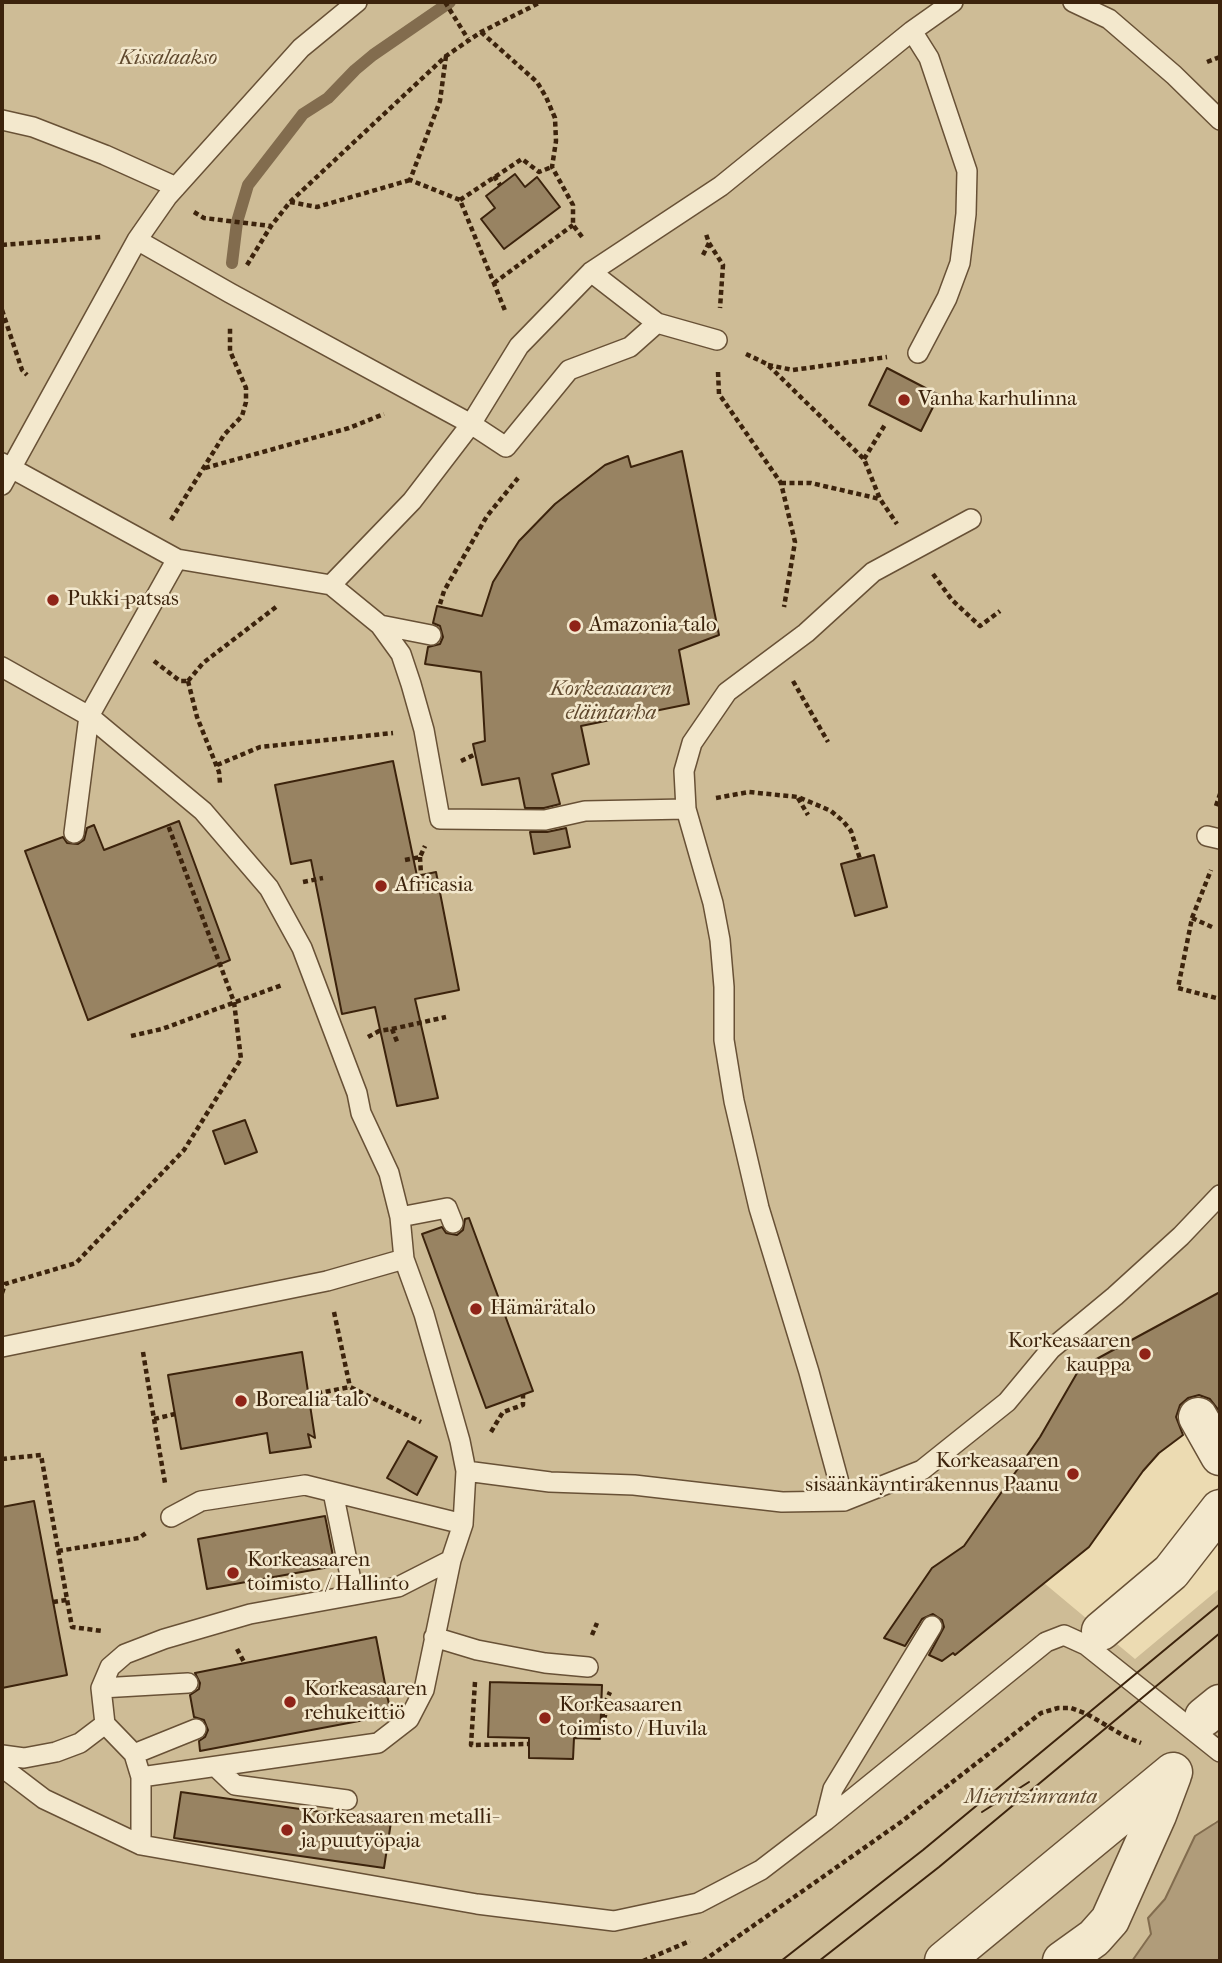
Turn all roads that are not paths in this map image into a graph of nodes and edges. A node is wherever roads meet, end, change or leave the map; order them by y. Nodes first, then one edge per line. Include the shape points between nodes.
1 (357, 2) edge
2 (953, 2) edge
3 (1073, 2) edge
4 (912, 31) junction
5 (2, 120) edge
6 (1220, 120) edge
7 (172, 192) junction
8 (136, 240) junction
9 (597, 268) junction
10 (657, 323) junction
11 (717, 340) road end
12 (918, 353) road end
13 (471, 424) junction
14 (5, 472) edge
15 (971, 519) dead end
16 (177, 559) junction
17 (331, 585) junction
18 (380, 625) junction
19 (431, 635) road end
20 (2, 667) edge
21 (89, 716) junction
22 (686, 809) junction
23 (74, 833) dead end
24 (1220, 1195) edge
25 (400, 1217) junction
26 (453, 1223) dead end
27 (404, 1259) junction
28 (2, 1348) edge
29 (1198, 1417) dead end
30 (1220, 1456) edge
31 (466, 1471) junction
32 (333, 1492) junction
33 (844, 1501) junction
34 (1220, 1509) edge
35 (171, 1517) road end
36 (463, 1524) junction
37 (451, 1560) junction
38 (354, 1595) junction
39 (932, 1626) dead end
40 (1101, 1631) dead end
41 (434, 1637) junction
42 (588, 1667) dead end
43 (188, 1683) dead end
44 (101, 1688) junction
45 (1208, 1714) edge
46 (105, 1724) junction
47 (197, 1729) dead end
48 (1220, 1752) edge
49 (135, 1754) junction
50 (2, 1755) edge
51 (2, 1767) edge
52 (216, 1767) junction
53 (141, 1777) junction
54 (347, 1800) dead end
55 (825, 1821) junction
56 (141, 1845) junction
57 (944, 1961) edge
58 (1062, 1961) edge

1 - 7 lane via 301,48
2 - 4 lane
3 - 6 lane via 1109,19
4 - 9 lane via 721,187
4 - 12 lane via 929,58 967,171 960,263
5 - 7 lane via 105,155
7 - 8 lane
8 - 13 lane
8 - 14 lane
9 - 10 lane
9 - 13 lane via 519,346
10 - 11 lane
10 - 13 lane via 629,347 569,370 506,447
13 - 17 lane via 412,500
14 - 16 lane
15 - 22 lane via 873,572 806,633 727,692 692,743 684,771
16 - 17 lane
16 - 21 lane
17 - 18 lane
18 - 19 lane
18 - 22 lane via 401,654 424,730 440,818 545,820 585,811
20 - 21 lane
21 - 23 lane
21 - 25 lane via 203,811 269,888 302,948 360,1113 389,1173
22 - 33 lane via 720,940 724,1040 734,1101 759,1209
24 - 33 lane via 1181,1236 1051,1349 997,1411 922,1470
25 - 26 lane via 447,1208
25 - 27 lane
27 - 28 lane via 327,1280
27 - 31 lane via 424,1314
29 - 30 street
31 - 33 lane via 782,1502
31 - 36 lane
32 - 35 lane via 305,1485 242,1494 201,1501
32 - 36 lane
32 - 38 lane
34 - 40 street via 1182,1584
36 - 37 lane
37 - 38 lane via 398,1587
37 - 41 lane
38 - 44 lane via 250,1614 163,1639 125,1654 110,1667
39 - 55 lane via 833,1789
41 - 42 lane via 477,1650
41 - 52 lane via 424,1690 409,1719 378,1743
43 - 44 lane
44 - 46 lane
45 - 48 lane
45 - 55 lane via 1064,1635 1046,1642
46 - 49 lane
46 - 50 lane via 56,1752 24,1758
47 - 49 lane
49 - 53 lane
51 - 56 lane via 44,1799
52 - 53 lane
52 - 54 lane via 235,1785
53 - 56 lane
55 - 56 lane via 761,1870 698,1903 614,1921 477,1904
57 - 58 street via 1174,1772 1110,1920

